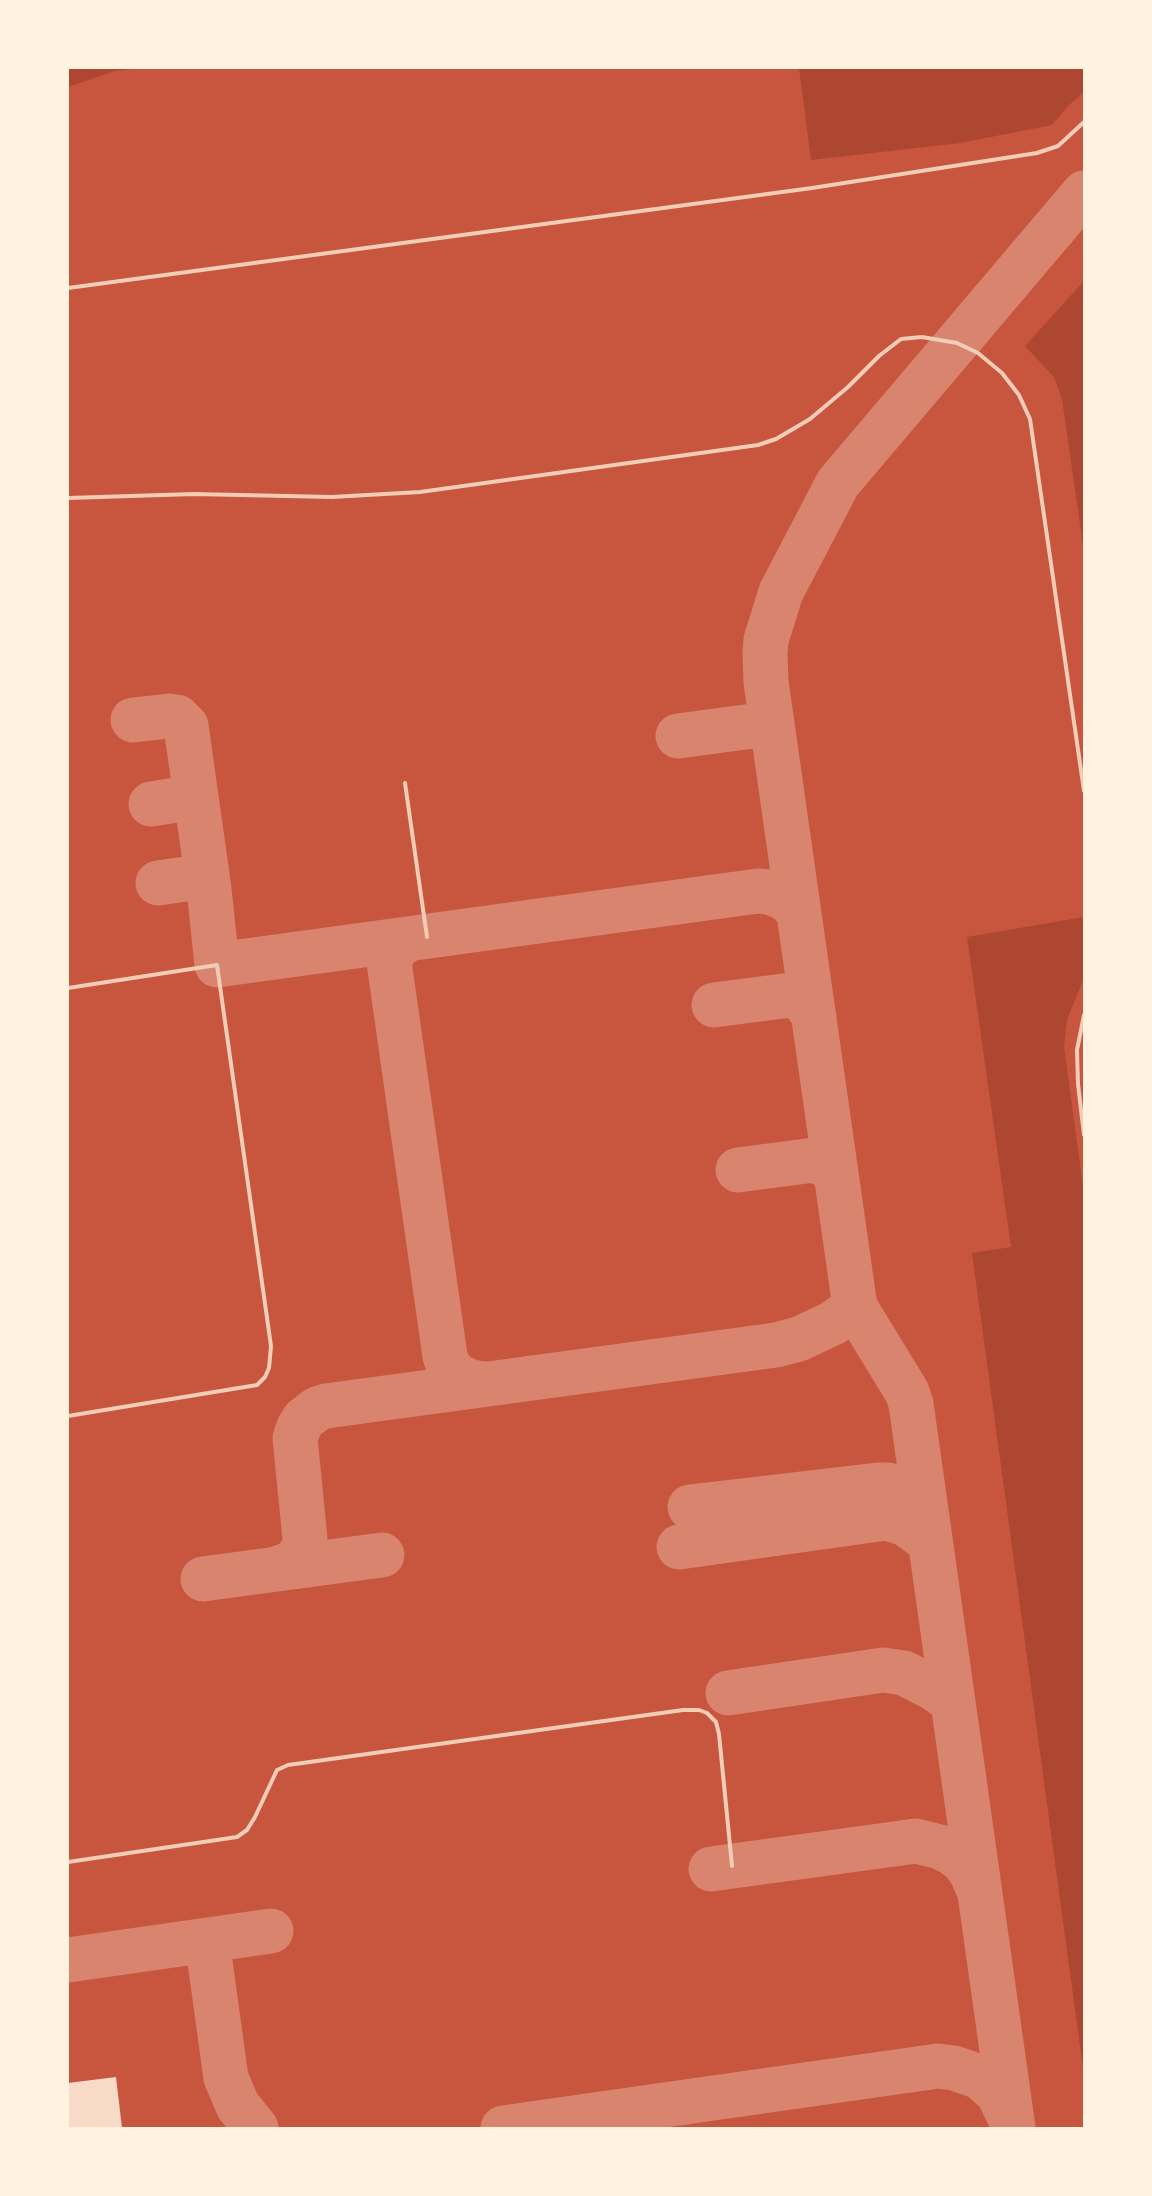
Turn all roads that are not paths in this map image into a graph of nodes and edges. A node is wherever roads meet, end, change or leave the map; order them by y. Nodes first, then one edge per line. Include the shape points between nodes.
1 (1084, 122) edge
2 (68, 288) edge
3 (68, 498) edge
4 (405, 783) dead end
5 (1084, 791) edge
6 (427, 937) dead end
7 (68, 988) edge
8 (1084, 1015) edge
9 (1084, 1135) edge
10 (68, 1416) edge
11 (68, 1862) edge
12 (732, 1866) dead end

1 - 2 lane via 1058,146 1037,153
3 - 5 lane via 194,494 333,497 420,492 758,445 777,439 810,419 902,339 922,337 957,343 978,353 1002,373 1030,419
4 - 6 lane
7 - 10 lane via 217,965 271,1352 265,1377 248,1388
8 - 9 lane via 1077,1050
11 - 12 lane via 237,1838 255,1817 277,1770 288,1765 699,1710 716,1722 719,1734

